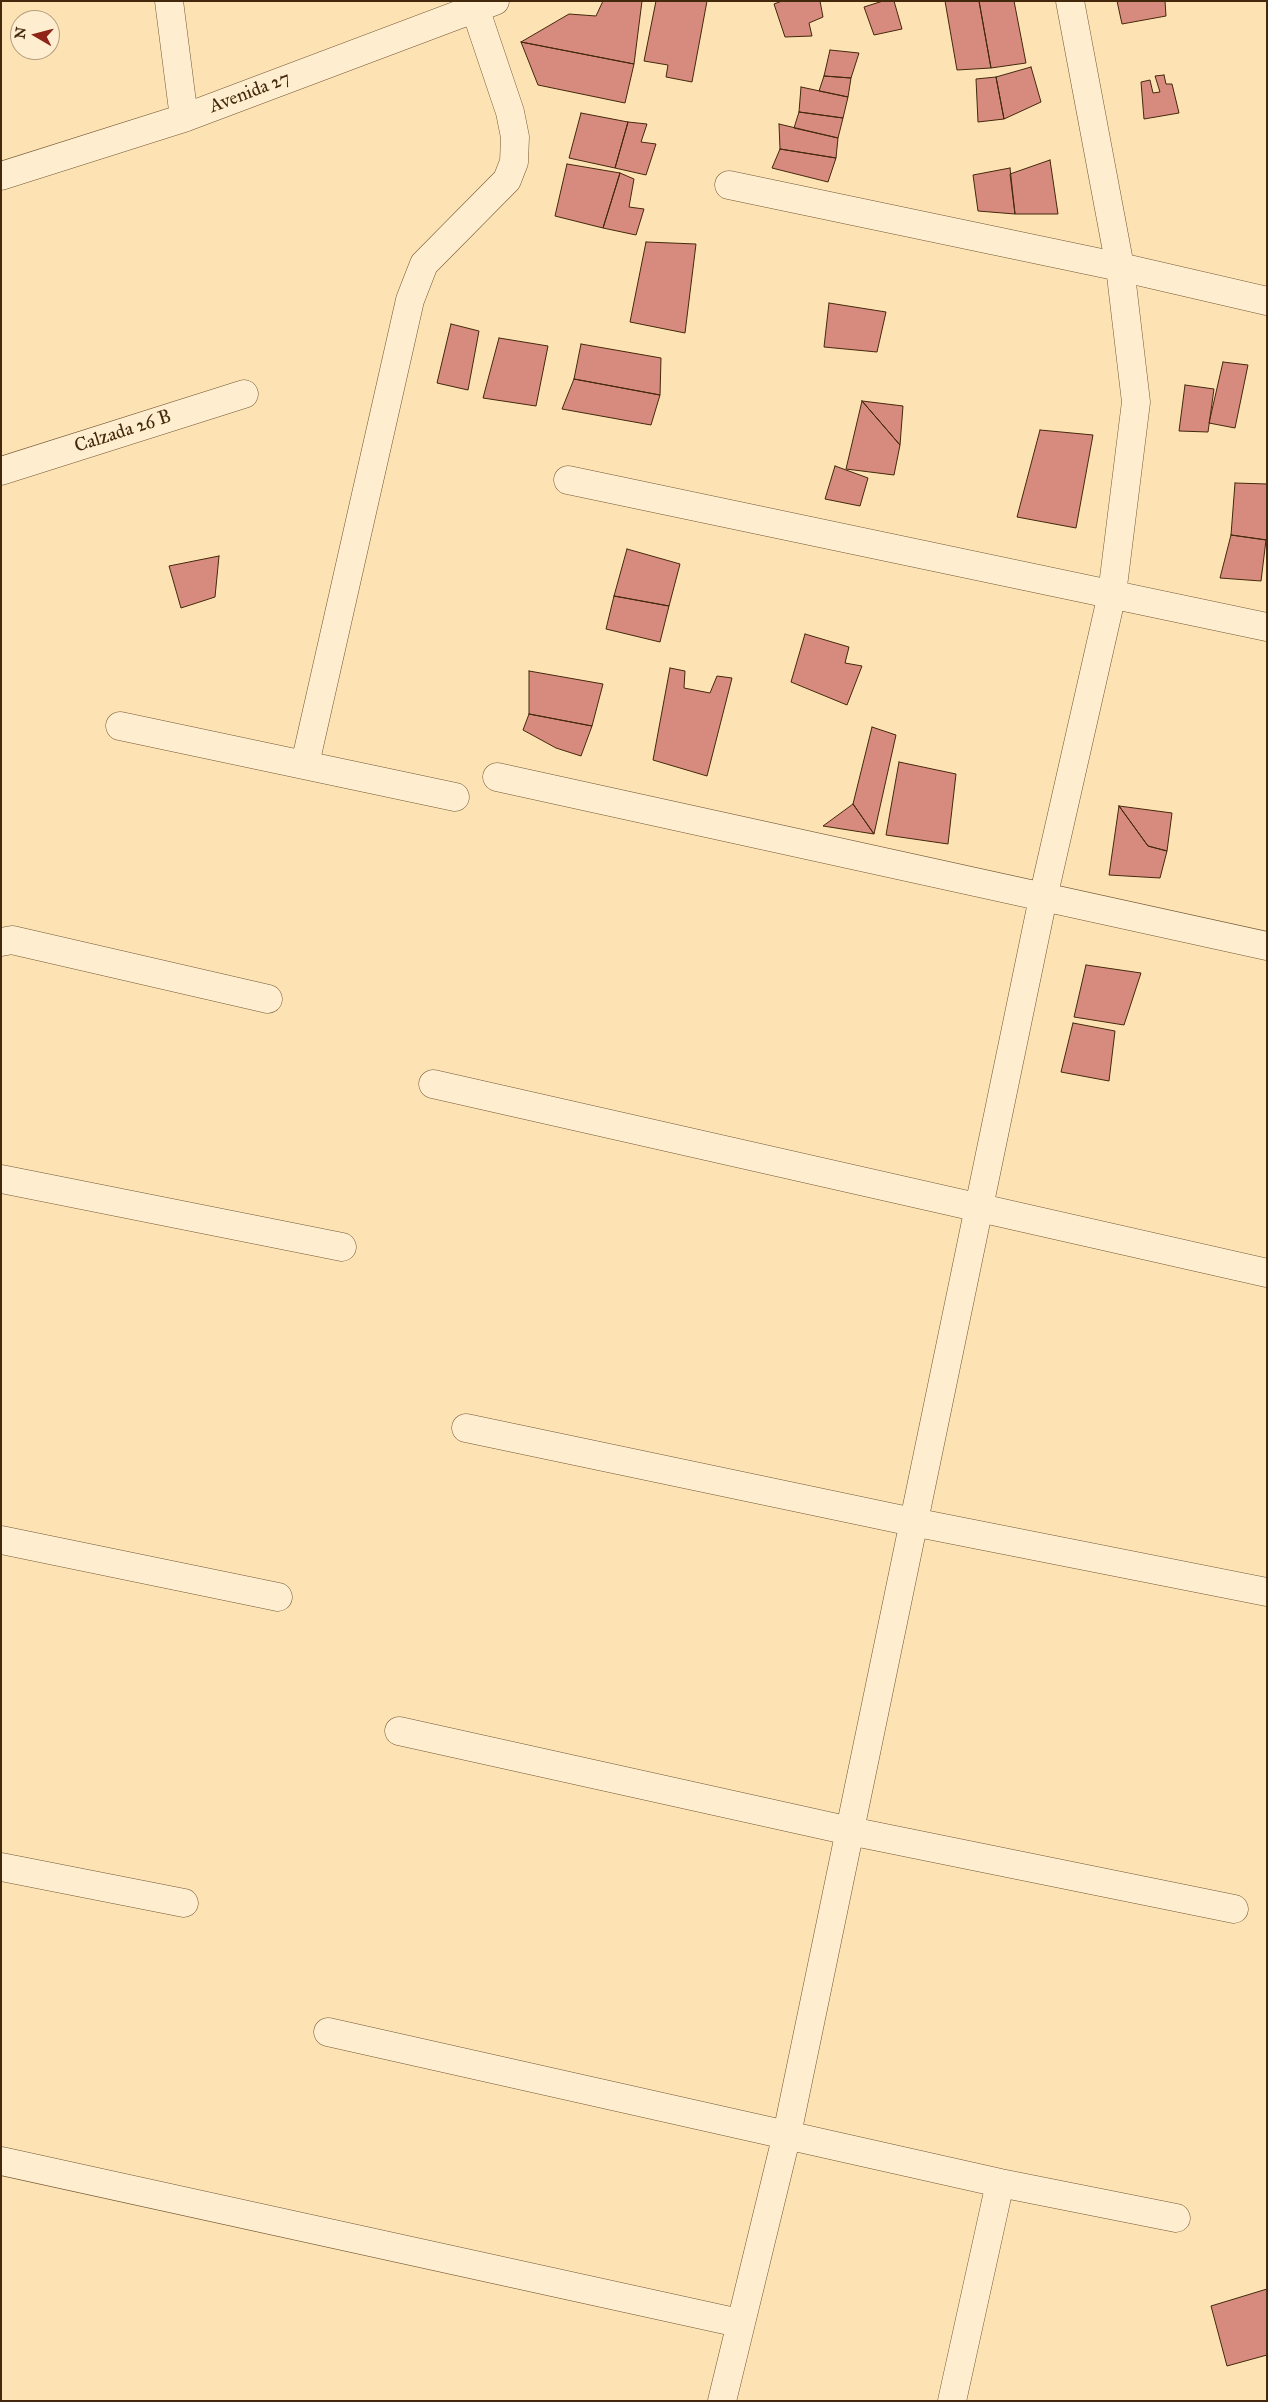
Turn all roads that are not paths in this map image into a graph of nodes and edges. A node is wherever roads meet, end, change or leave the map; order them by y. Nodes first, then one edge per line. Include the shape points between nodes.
1 (169, 1) edge
2 (1070, 1) edge
3 (485, 5) edge
4 (184, 118) junction
5 (1, 176) edge
6 (729, 185) dead end
7 (1120, 267) junction
8 (1267, 301) edge
9 (244, 394) dead end
10 (1, 471) edge
11 (568, 480) dead end
12 (1112, 594) junction
13 (1267, 627) edge
14 (120, 726) dead end
15 (305, 764) junction
16 (497, 777) dead end
17 (455, 797) dead end
18 (1043, 898) junction
19 (1, 942) edge
20 (1267, 946) edge
21 (268, 999) dead end
22 (433, 1084) dead end
23 (1, 1179) edge
24 (979, 1207) junction
25 (342, 1246) dead end
26 (1267, 1273) edge
27 (466, 1428) dead end
28 (913, 1522) junction
29 (1, 1540) edge
30 (1267, 1592) edge
31 (278, 1597) dead end
32 (399, 1731) dead end
33 (850, 1831) junction
34 (1, 1867) edge
35 (184, 1903) dead end
36 (1234, 1909) dead end
37 (328, 2032) dead end
38 (787, 2134) junction
39 (1, 2161) edge
40 (1000, 2183) junction
41 (1176, 2218) dead end
42 (739, 2323) junction
43 (722, 2401) edge
44 (952, 2401) edge

1 - 4 street
2 - 7 street
3 - 4 street, Avenida 27
3 - 15 street via 515,137 514,162 507,180 424,264 410,300
4 - 5 street, Avenida 27
6 - 7 street
7 - 8 street
7 - 12 street via 1136,402
9 - 10 street, Calzada 26 B
11 - 12 street
12 - 13 street
12 - 18 street
14 - 15 street
15 - 17 street
16 - 18 street
18 - 20 street
18 - 24 street
19 - 21 street via 12,940
22 - 24 street
23 - 25 street
24 - 26 street
24 - 28 street
27 - 28 street
28 - 30 street
28 - 33 street
29 - 31 street
32 - 33 street
33 - 36 street
33 - 38 street
34 - 35 street
37 - 38 street
38 - 40 street
38 - 42 street
39 - 42 street
40 - 41 street
40 - 44 street
42 - 43 street

